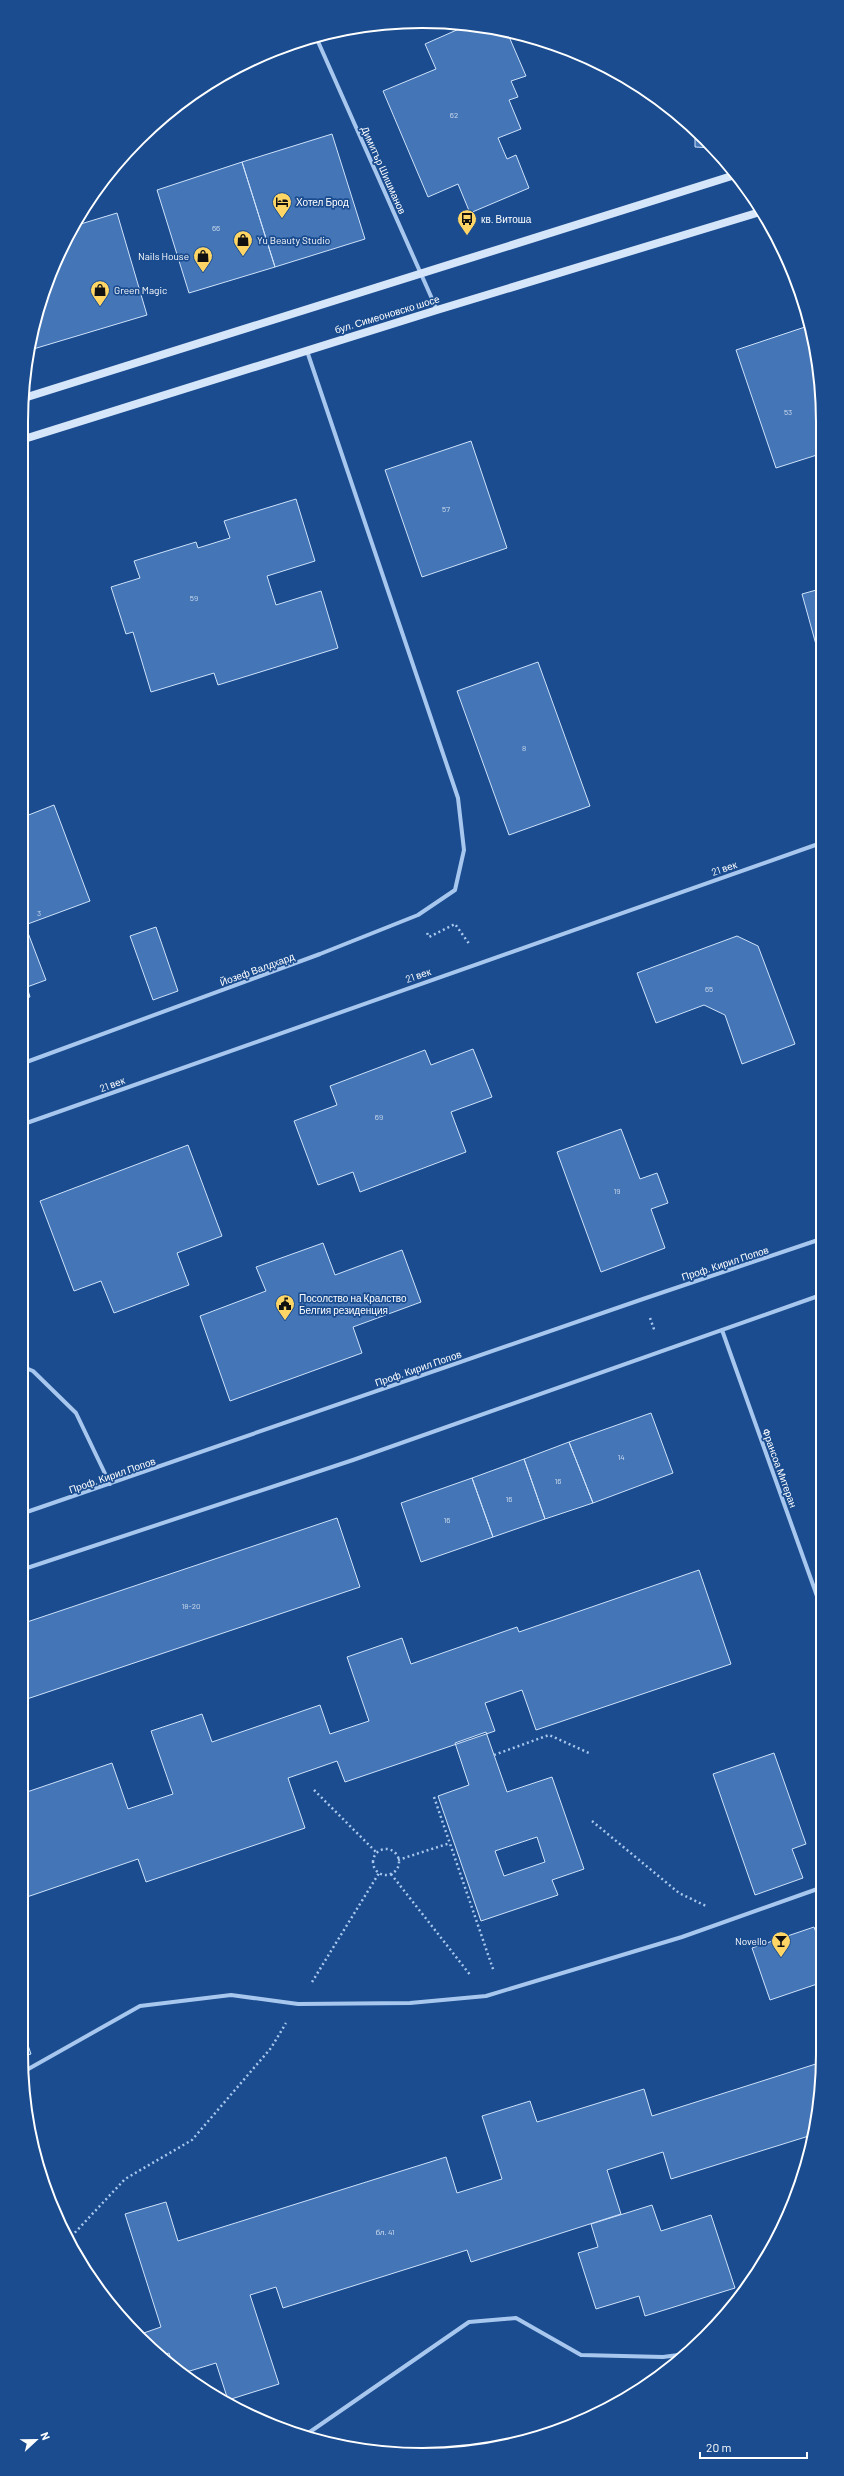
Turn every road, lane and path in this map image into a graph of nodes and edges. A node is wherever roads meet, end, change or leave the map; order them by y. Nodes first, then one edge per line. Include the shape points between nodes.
1 (318, 42) edge
2 (730, 176) edge
3 (756, 213) edge
4 (422, 274) junction
5 (436, 310) junction
6 (307, 350) junction
7 (29, 396) edge
8 (28, 438) edge
9 (816, 844) edge
10 (455, 924) dead end
11 (429, 937) dead end
12 (28, 1061) edge
13 (28, 1123) edge
14 (816, 1241) edge
15 (816, 1297) edge
16 (643, 1299) junction
17 (722, 1330) junction
18 (661, 1352) junction
19 (28, 1369) edge
20 (110, 1484) junction
21 (28, 1512) edge
22 (28, 1568) edge
23 (816, 1593) edge
24 (589, 1753) dead end
25 (494, 1756) dead end
26 (314, 1790) dead end
27 (434, 1797) dead end
28 (592, 1820) dead end
29 (450, 1843) junction
30 (377, 1853) junction
31 (398, 1860) junction
32 (379, 1873) junction
33 (391, 1874) junction
34 (816, 1889) edge
35 (734, 1918) junction
36 (501, 1991) junction
37 (486, 1996) junction
38 (298, 2004) junction
39 (29, 2069) edge
40 (73, 2235) edge
41 (675, 2356) edge
42 (310, 2432) edge

1 - 4 street, Димитър Шишманов
2 - 4 main road
3 - 5 main road, бул. Симеоновско шосе
4 - 5 street, Димитър Шишманов
4 - 7 main road
5 - 6 main road, бул. Симеоновско шосе
6 - 8 main road, бул. Симеоновско шосе
6 - 12 street, Йозеф Валдхард via 458,798 464,850 455,890 418,915 320,954
9 - 13 street, 21 век
10 - 11 path
14 - 16 street, Проф. Кирил Попов
15 - 17 street
16 - 18 path
16 - 20 street, Проф. Кирил Попов
17 - 18 street
17 - 23 street, Франсоа Митеран
18 - 22 street via 353,1460
19 - 20 street via 76,1413
20 - 21 street, Проф. Кирил Попов
24 - 25 path via 549,1735
26 - 30 path
27 - 29 path
28 - 35 path via 679,1893
29 - 31 path
29 - 36 path
30 - 31 path via 390,1850
30 - 32 path via 373,1864
31 - 33 path via 397,1869
32 - 33 path
32 - 38 path
33 - 37 path
34 - 35 street
35 - 36 street via 675,1939
36 - 37 street
37 - 38 street via 410,2003
38 - 39 street via 231,1995 140,2006
38 - 40 path via 271,2048 192,2140 125,2179
41 - 42 street via 663,2358 581,2355 516,2318 469,2322

